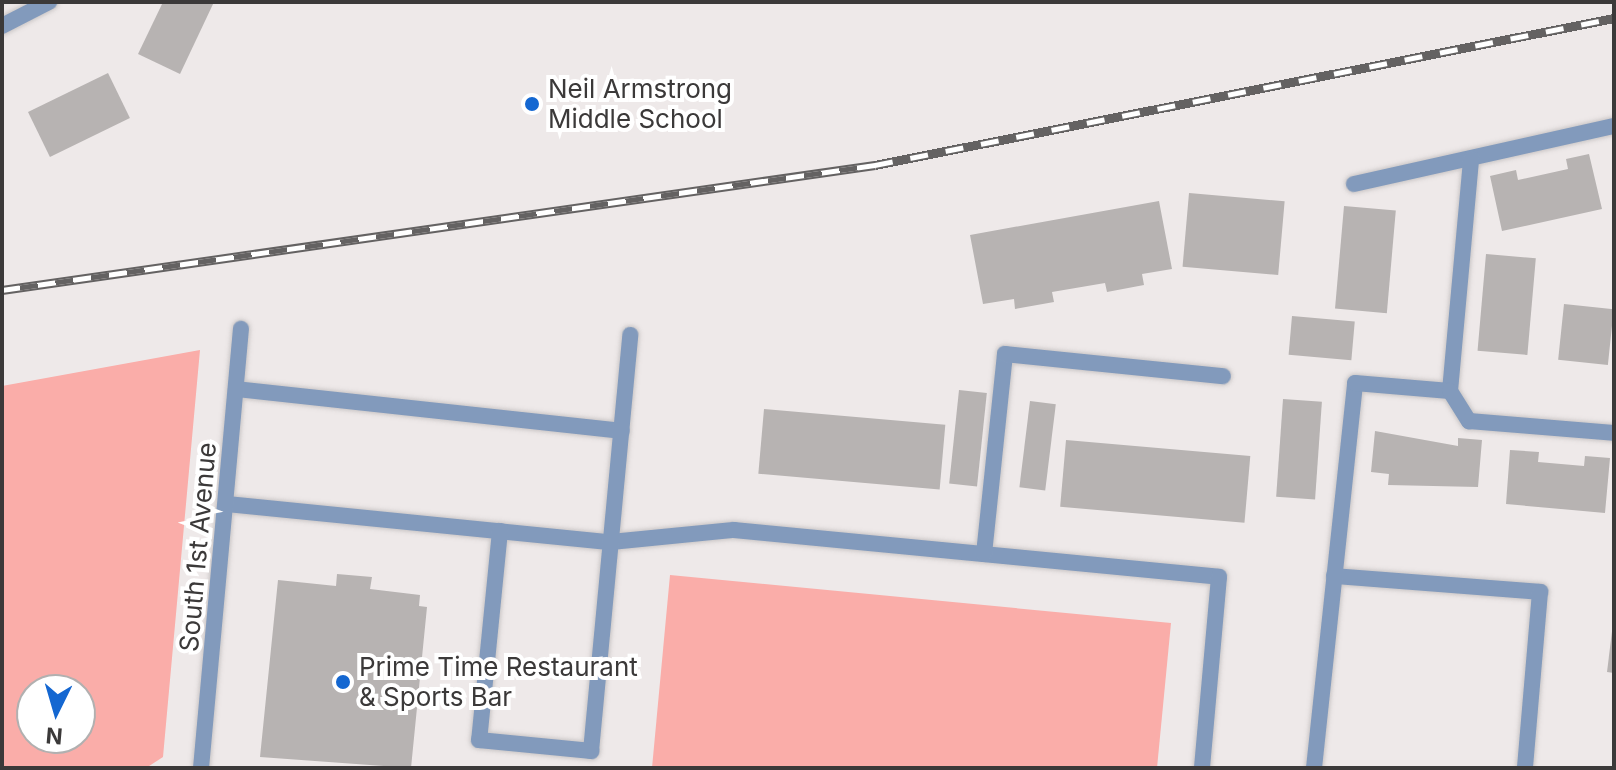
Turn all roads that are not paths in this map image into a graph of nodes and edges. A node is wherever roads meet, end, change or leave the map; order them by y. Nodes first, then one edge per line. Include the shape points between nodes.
1 (49, 2) edge
2 (2, 26) edge
3 (1614, 126) edge
4 (1471, 159) junction
5 (1354, 184) dead end
6 (241, 329) dead end
7 (630, 335) dead end
8 (1223, 376) dead end
9 (236, 389) junction
10 (1450, 391) junction
11 (622, 431) junction
12 (1614, 433) edge
13 (227, 504) junction
14 (500, 531) junction
15 (611, 542) junction
16 (984, 554) junction
17 (1334, 576) junction
18 (201, 768) edge
19 (1202, 768) edge
20 (1314, 768) edge
21 (1525, 768) edge

1 - 2 street
3 - 4 street
4 - 5 street
4 - 10 street
6 - 9 street, South 1st Avenue
7 - 11 street
8 - 16 street via 1005,354
9 - 11 street
9 - 13 street, South 1st Avenue
10 - 12 street via 1469,421
10 - 17 street via 1355,383
11 - 15 street
13 - 14 street
13 - 18 street, South 1st Avenue
14 - 15 street
14 - 15 street via 479,740 507,743 591,751
15 - 16 street via 734,530
16 - 19 street via 1219,577
17 - 20 street
17 - 21 street via 1540,592

